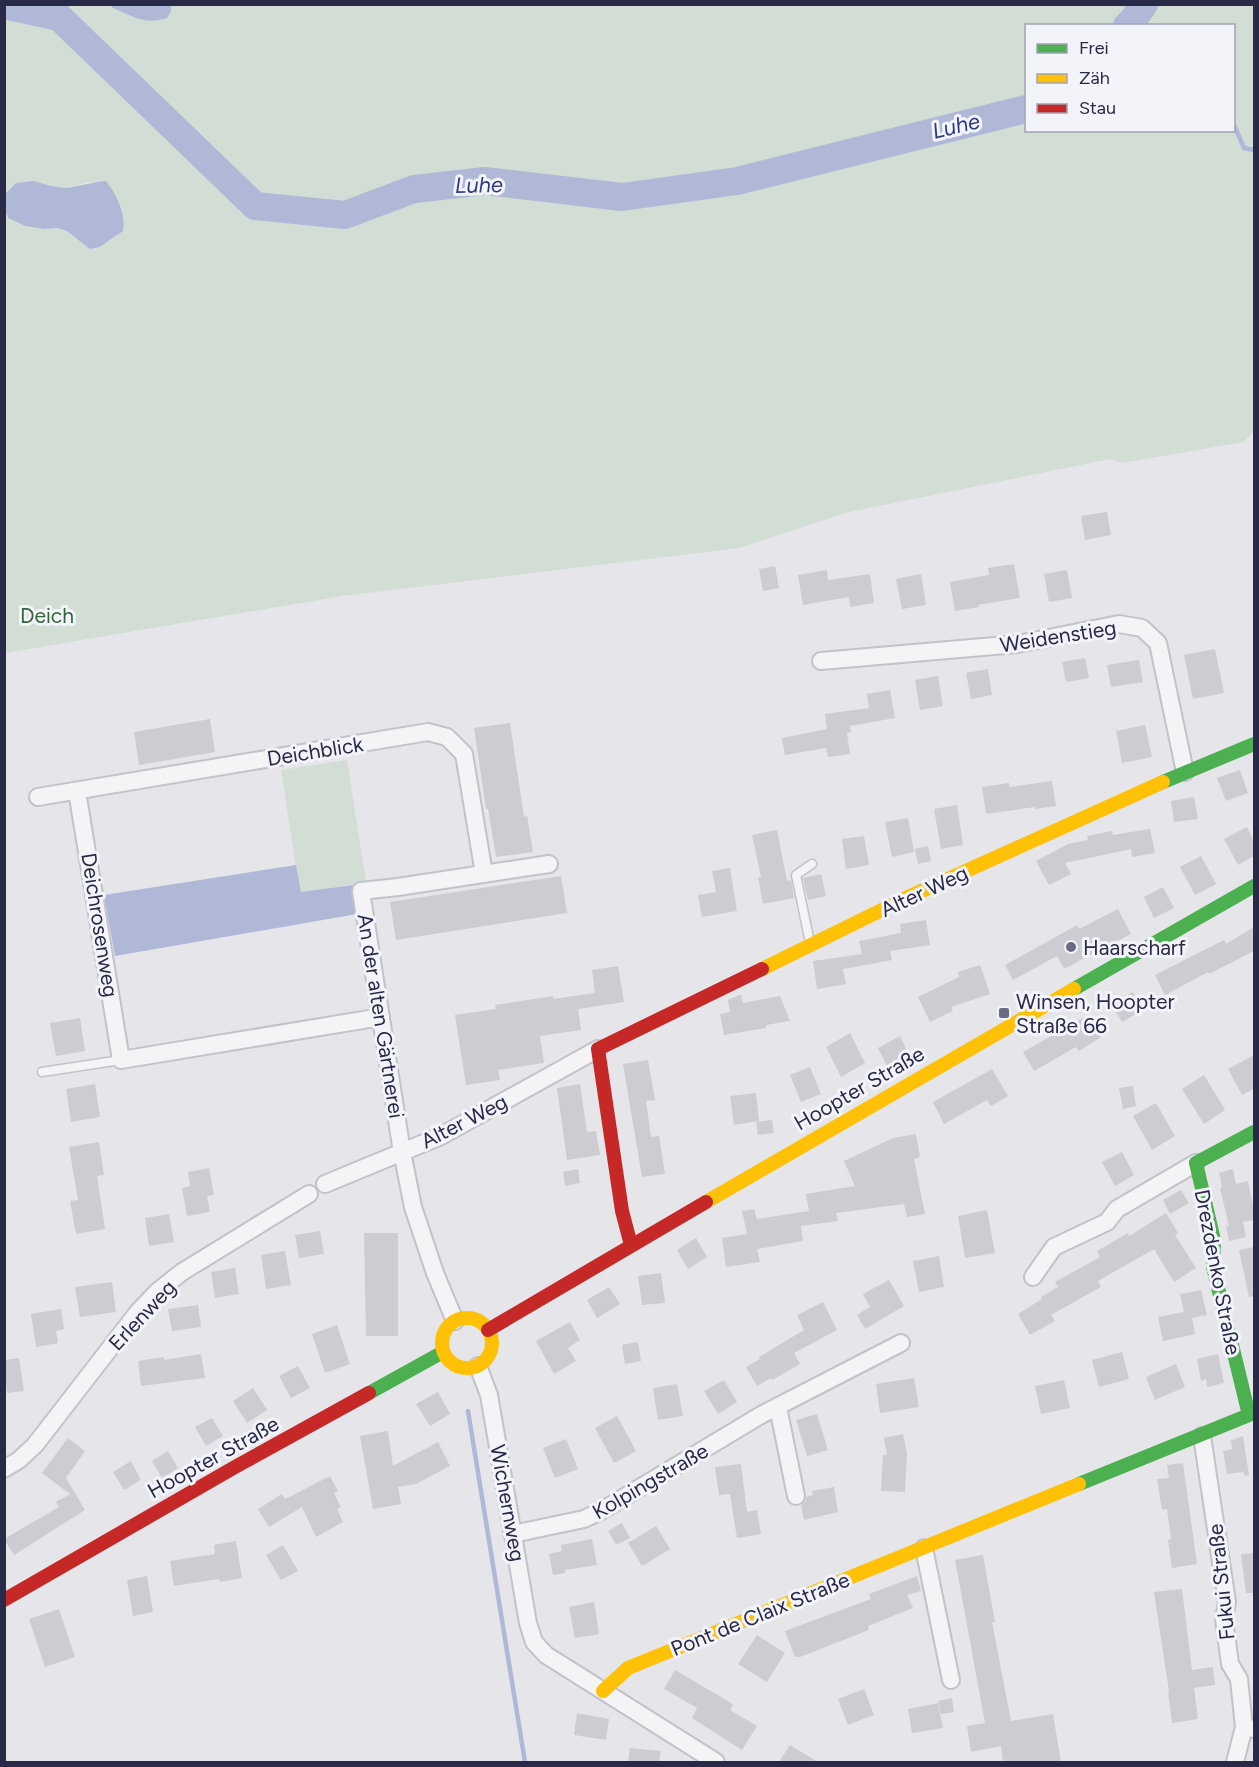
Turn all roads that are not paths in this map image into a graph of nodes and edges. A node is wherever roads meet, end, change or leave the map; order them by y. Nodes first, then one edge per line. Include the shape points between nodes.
1 (821, 661) dead end
2 (1254, 744) edge
3 (1185, 772) junction
4 (77, 790) junction
5 (38, 797) dead end
6 (549, 864) dead end
7 (812, 864) dead end
8 (484, 874) junction
9 (1254, 886) edge
10 (811, 944) junction
11 (381, 1017) junction
12 (598, 1049) junction
13 (121, 1060) junction
14 (42, 1072) dead end
15 (1254, 1132) edge
16 (402, 1152) junction
17 (1196, 1163) junction
18 (325, 1184) dead end
19 (309, 1194) dead end
20 (631, 1245) junction
21 (1033, 1277) dead end
22 (455, 1321) junction
23 (488, 1330) junction
24 (901, 1344) dead end
25 (443, 1352) junction
26 (478, 1365) junction
27 (778, 1407) junction
28 (1249, 1415) joint
29 (1202, 1436) junction
30 (4, 1469) edge
31 (796, 1496) dead end
32 (513, 1534) junction
33 (924, 1548) junction
34 (4, 1600) edge
35 (951, 1680) dead end
36 (603, 1691) junction
37 (1249, 1728) edge
38 (716, 1762) edge
39 (1235, 1762) edge

1 - 3 street, Weidenstieg via 1018,644 1119,624 1142,628 1158,643
2 - 3 street, Alter Weg
3 - 10 street, Alter Weg
4 - 5 street, Deichblick
4 - 8 street, Deichblick via 428,732 447,737 464,754
4 - 13 street, Deichrosenweg
6 - 8 street, An der alten Gärtnerei
7 - 10 lane via 796,875
8 - 11 street, An der alten Gärtnerei via 362,891
9 - 20 street, Hoopter Straße
10 - 12 street, Alter Weg
11 - 13 street
11 - 16 street, An der alten Gärtnerei
12 - 16 street, Alter Weg via 441,1136
12 - 20 street via 622,1211
13 - 14 lane
15 - 17 street, Drezdenko Straße
16 - 18 street, Alter Weg
16 - 22 street, An der alten Gärtnerei via 413,1207
17 - 21 street, Drezdenko Straße via 1117,1209 1107,1222 1054,1247
17 - 28 street, Drezdenko Straße via 1214,1240 1213,1267
19 - 30 street, Erlenweg via 182,1272 158,1291 35,1445
20 - 23 street, Hoopter Straße
22 - 23 street via 473,1319
22 - 25 street via 444,1334
23 - 26 street via 492,1346
24 - 27 street, Kolpingstraße
25 - 26 street via 462,1368
25 - 34 street, Hoopter Straße
26 - 32 street, Wichernweg via 489,1395
27 - 31 street
27 - 32 street, Kolpingstraße via 601,1511 584,1519
28 - 29 street, Pont de Claix Straße
29 - 33 street, Pont de Claix Straße
29 - 37 street, Fukui Straße via 1227,1602 1224,1619 1230,1664 1239,1679
32 - 36 street, Wichernweg via 534,1642 546,1655
33 - 35 street
33 - 36 street, Pont de Claix Straße via 628,1668
36 - 38 street
37 - 39 street, Fukui Straße

